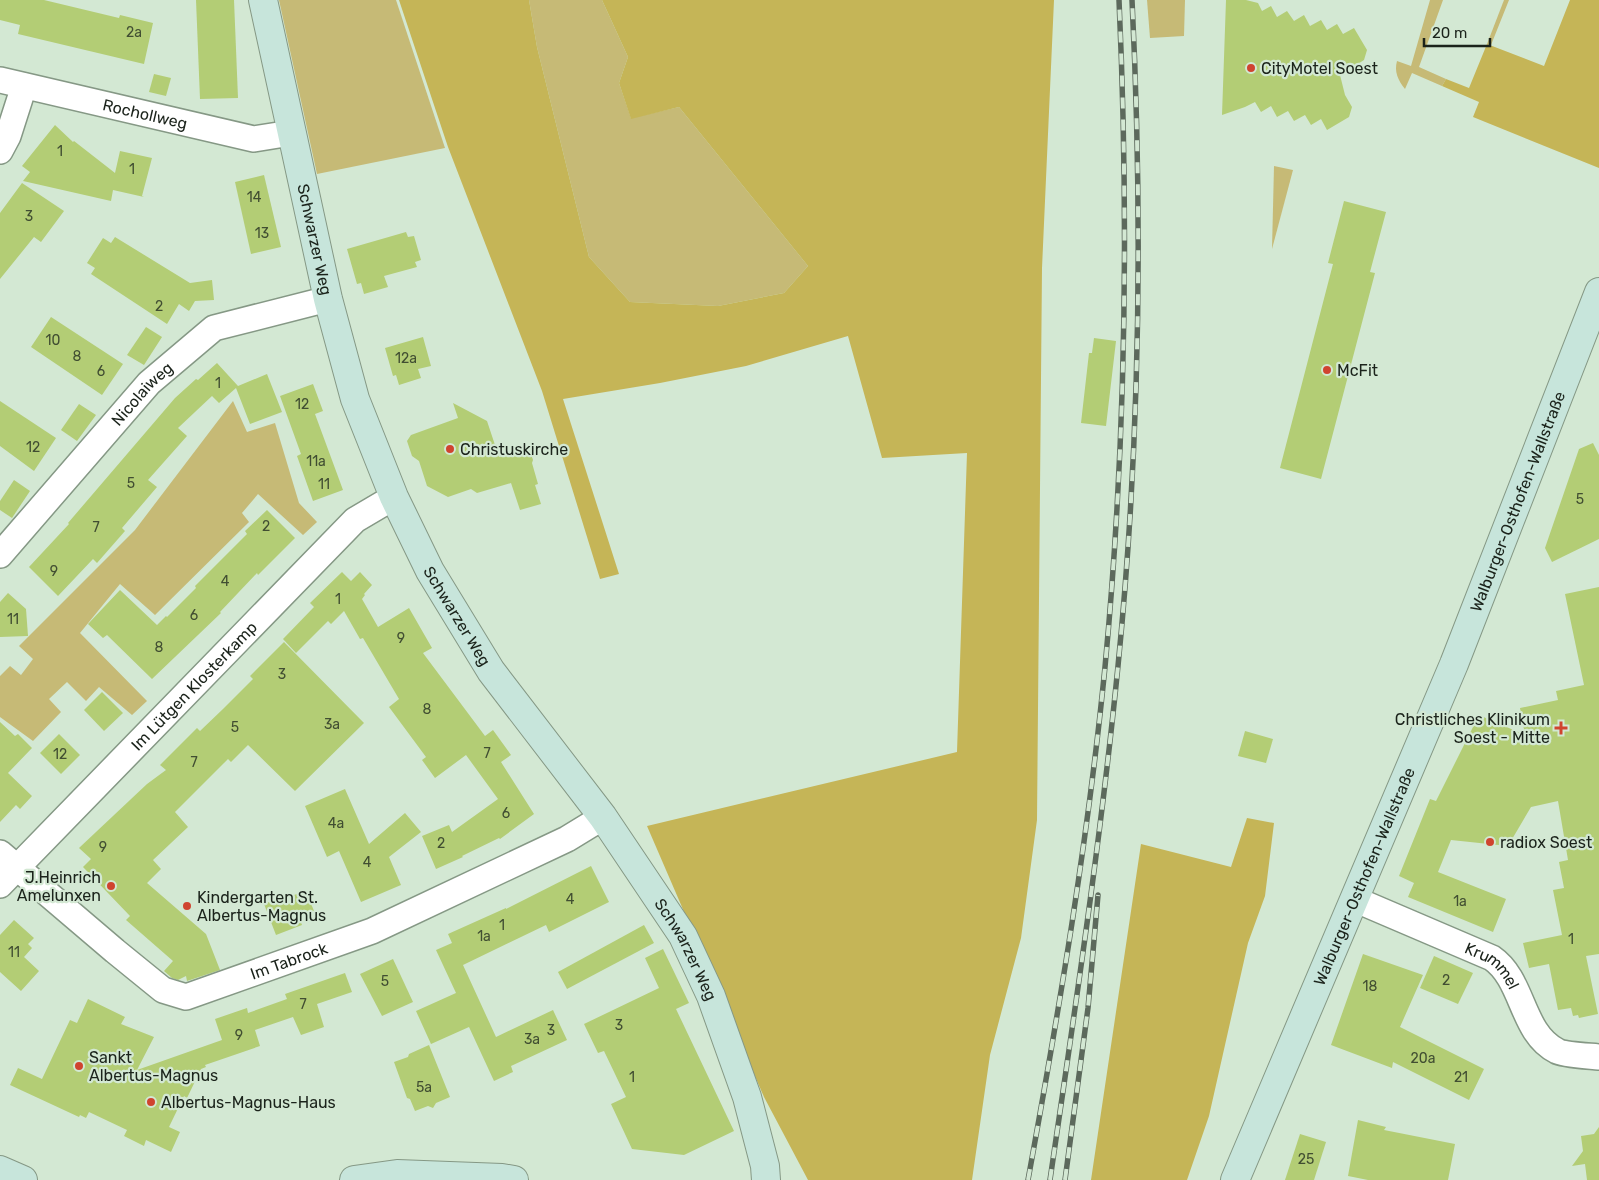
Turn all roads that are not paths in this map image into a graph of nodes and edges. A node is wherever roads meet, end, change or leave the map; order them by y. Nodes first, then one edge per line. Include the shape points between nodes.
1 (263, 0) edge
2 (0, 80) edge
3 (24, 86) junction
4 (291, 133) junction
5 (0, 151) edge
6 (1599, 292) edge
7 (328, 299) junction
8 (394, 497) junction
9 (0, 555) edge
10 (603, 817) junction
11 (6, 868) edge
12 (1354, 899) junction
13 (1599, 1057) edge
14 (0, 1170) edge
15 (22, 1180) edge
16 (354, 1180) edge
17 (514, 1180) edge
18 (766, 1180) edge
19 (1235, 1180) edge

1 - 4 street, Schwarzer Weg
2 - 3 street, Rochollweg
3 - 4 street, Rochollweg via 254,139
3 - 5 street
4 - 7 street, Schwarzer Weg
6 - 12 street, Walburger-Osthofen-Wallstraße via 1454,664
7 - 8 street, Schwarzer Weg via 355,399
7 - 9 street, Nicolaiweg via 214,328 149,383
8 - 10 street, Schwarzer Weg via 430,571 491,671
8 - 11 street, Im Lütgen Klosterkamp via 355,520
10 - 11 street, Im Tabrock via 567,839 372,931 186,997 163,990
10 - 18 street, Schwarzer Weg via 683,936 711,996 748,1097
12 - 13 street, Krummel via 1492,958 1503,966 1528,1019 1541,1038 1558,1052
12 - 19 street, Walburger-Osthofen-Wallstraße
14 - 15 street
16 - 17 street via 397,1174

